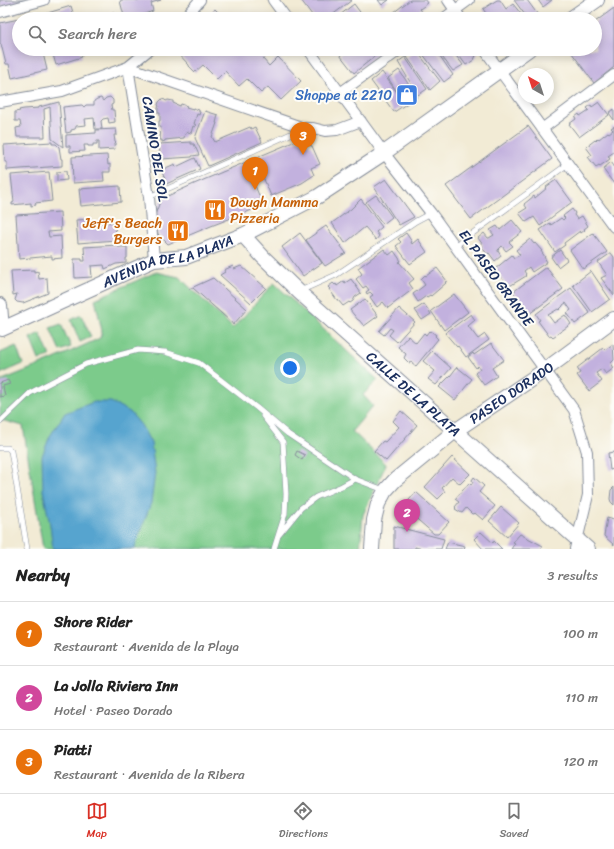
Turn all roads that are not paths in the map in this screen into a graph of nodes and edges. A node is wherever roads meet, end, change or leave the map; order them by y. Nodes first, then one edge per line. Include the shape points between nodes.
1 (44, 0) edge
2 (200, 0) edge
3 (273, 0) edge
4 (448, 0) edge
5 (469, 0) edge
6 (597, 0) edge
7 (455, 10) junction
8 (0, 12) edge
9 (189, 12) edge
10 (282, 12) edge
11 (452, 12) edge
12 (580, 12) edge
13 (141, 56) edge
14 (313, 56) edge
15 (391, 56) edge
16 (489, 56) edge
17 (519, 56) edge
18 (128, 67) junction
19 (500, 70) junction
20 (614, 75) edge
21 (340, 93) junction
22 (0, 102) edge
23 (360, 121) junction
24 (304, 128) junction
25 (542, 129) junction
26 (384, 153) junction
27 (568, 164) junction
28 (149, 197) junction
29 (431, 213) junction
30 (614, 227) edge
31 (243, 234) junction
32 (455, 246) junction
33 (154, 260) junction
34 (299, 292) junction
35 (0, 305) edge
36 (614, 319) edge
37 (1, 329) edge
38 (545, 370) junction
39 (257, 408) junction
40 (0, 422) edge
41 (455, 431) junction
42 (0, 448) edge
43 (355, 479) junction
44 (385, 491) junction
45 (278, 536) junction
46 (576, 544) edge
47 (27, 549) edge
48 (274, 549) edge
49 (372, 549) edge
50 (588, 549) edge

1 - 8 street
2 - 9 street
3 - 10 street
4 - 7 street
5 - 7 street
6 - 12 street
7 - 11 street
13 - 18 street
14 - 21 street, EL PASEO GRANDE
15 - 21 street
16 - 19 street
17 - 19 street, AVENIDA DE LA PLAYA
18 - 22 street via 62,91
18 - 24 street
18 - 28 street, CAMINO DEL SOL
19 - 25 street
19 - 26 street, AVENIDA DE LA PLAYA
20 - 25 street
21 - 23 street, EL PASEO GRANDE
23 - 24 street via 337,130
23 - 26 street, EL PASEO GRANDE
24 - 28 lane
25 - 27 street
26 - 29 street, EL PASEO GRANDE
26 - 31 street, AVENIDA DE LA PLAYA via 317,197
27 - 30 street
27 - 32 lane
28 - 33 street, CAMINO DEL SOL
29 - 32 street, EL PASEO GRANDE
29 - 34 lane via 336,275
31 - 33 street, AVENIDA DE LA PLAYA via 186,257
31 - 34 street, CALLE DE LA PLATA
32 - 38 street, EL PASEO GRANDE
33 - 37 street, AVENIDA DE LA PLAYA
34 - 41 street, CALLE DE LA PLATA
35 - 37 street
36 - 38 street, PASEO DORADO
38 - 41 street, PASEO DORADO
38 - 46 street, EL PASEO GRANDE via 574,410 587,452 588,495
39 - 40 lane via 199,363 164,352 138,350 86,364 30,393
39 - 43 lane via 288,434
39 - 45 lane via 283,442 285,514
41 - 44 street, PASEO DORADO
41 - 46 street, CALLE DE LA PLATA
42 - 47 lane via 8,448 11,451
43 - 44 lane
43 - 45 lane via 316,497 301,508
44 - 49 street, PASEO DORADO via 374,520
45 - 48 lane
46 - 50 street, CALLE DE LA PLATA

